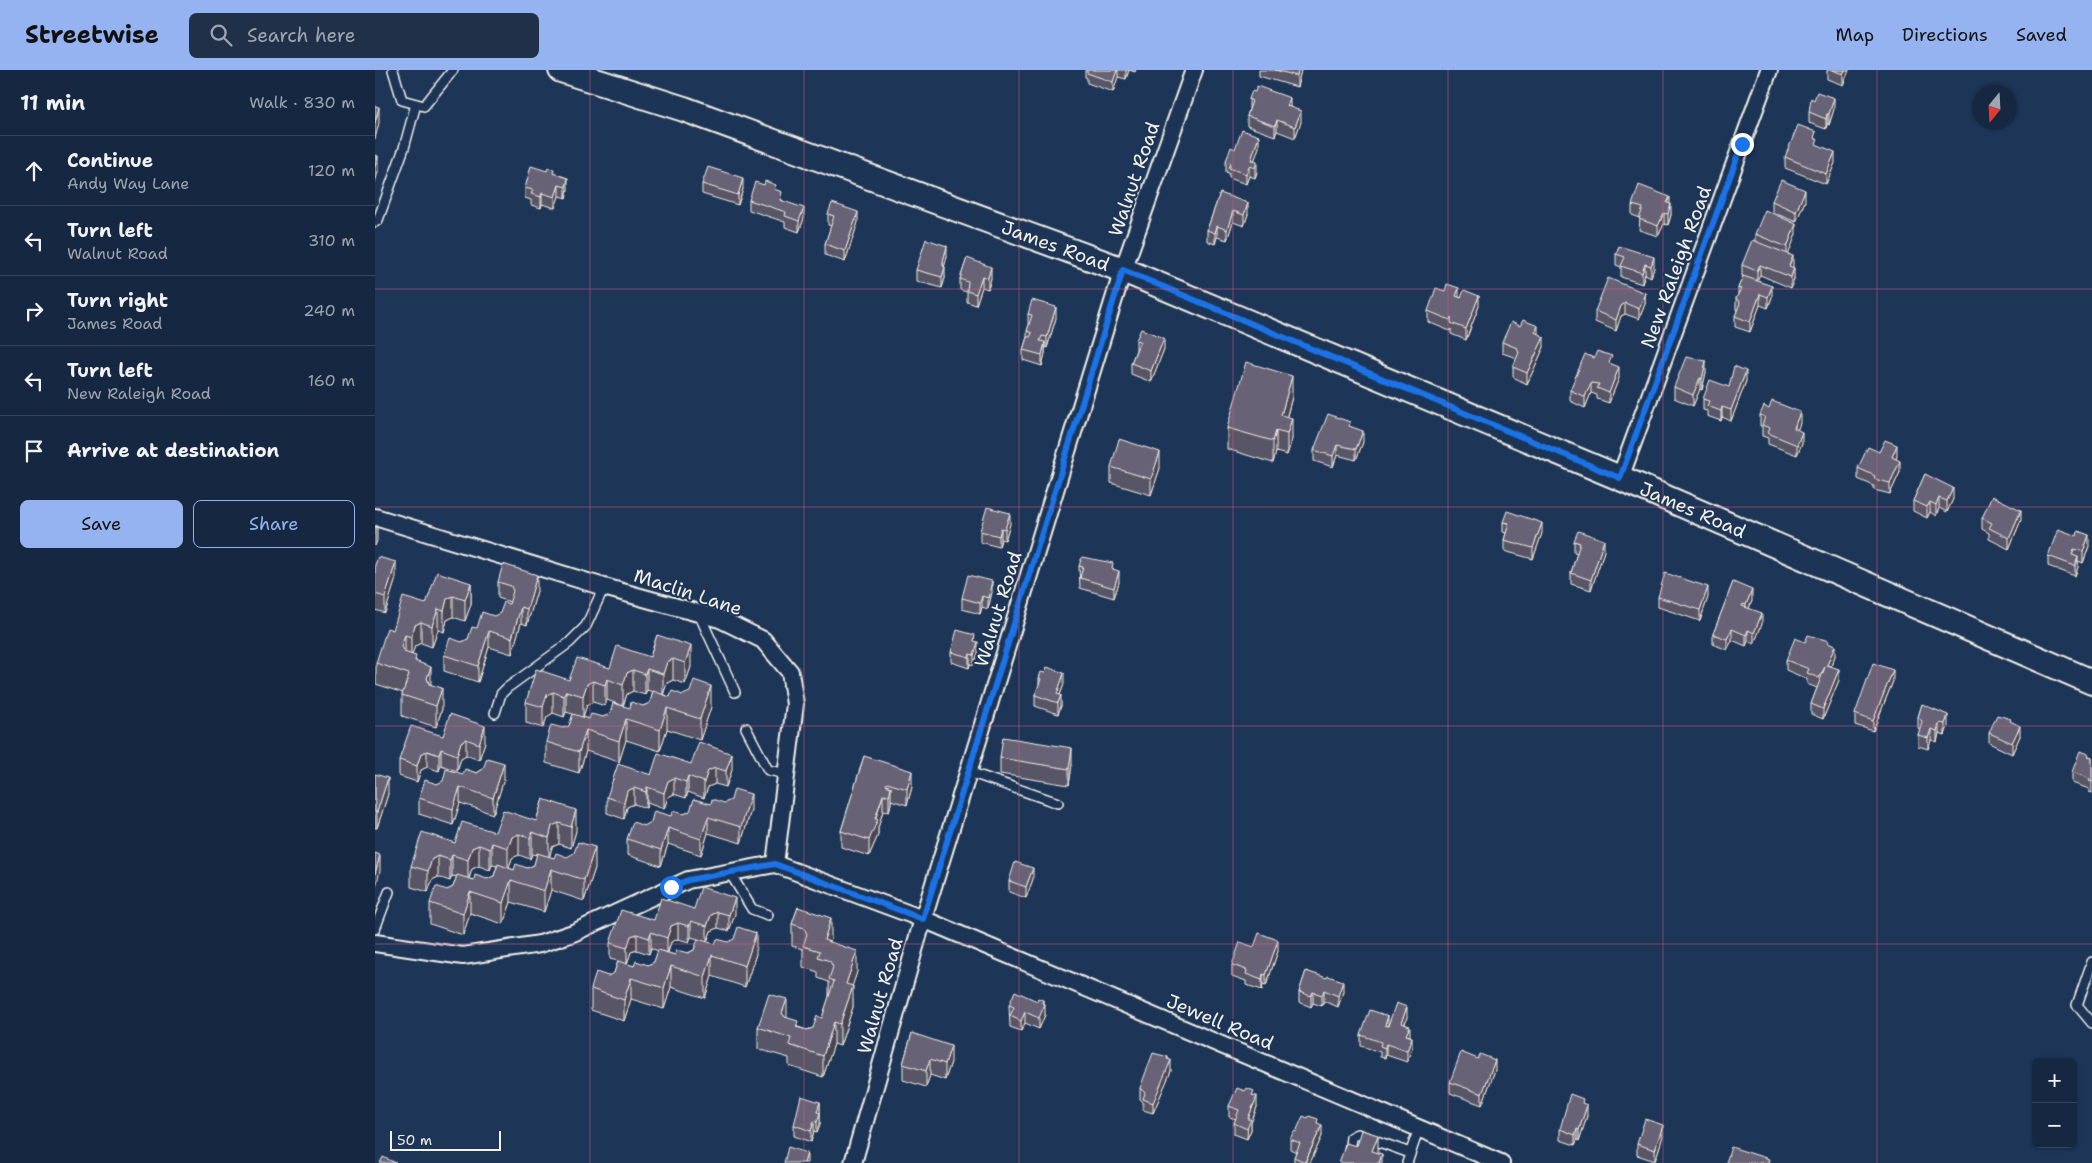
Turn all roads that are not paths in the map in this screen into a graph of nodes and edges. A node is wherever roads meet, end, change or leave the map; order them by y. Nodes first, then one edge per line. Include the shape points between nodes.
1 (393, 70) edge
2 (453, 70) edge
3 (561, 70) edge
4 (1193, 70) edge
5 (1769, 70) edge
6 (588, 74) edge
7 (416, 104) junction
8 (375, 222) edge
9 (1123, 270) junction
10 (1620, 478) junction
11 (375, 517) edge
12 (604, 587) junction
13 (699, 614) junction
14 (2092, 682) edge
15 (735, 692) dead end
16 (495, 713) dead end
17 (746, 728) dead end
18 (969, 772) junction
19 (786, 774) junction
20 (1058, 803) dead end
21 (775, 864) junction
22 (730, 873) junction
23 (389, 892) dead end
24 (768, 915) dead end
25 (923, 919) junction
26 (375, 929) edge
27 (375, 943) edge
28 (2092, 962) edge
29 (2092, 1023) edge
30 (1419, 1128) junction
31 (1410, 1153) junction
32 (1358, 1159) edge
33 (853, 1163) edge
34 (1407, 1163) edge
35 (1501, 1163) edge

1 - 7 lane via 401,100
2 - 7 lane via 424,106
3 - 6 main road, James Road
4 - 9 street, Walnut Road
5 - 10 street, New Raleigh Road
6 - 9 main road, James Road
7 - 8 lane via 405,148
9 - 10 main road, James Road
9 - 18 street, Walnut Road
10 - 14 main road, James Road
11 - 12 street, Maclin Lane
12 - 13 street, Maclin Lane
12 - 16 lane via 587,626 507,688 501,694
13 - 15 lane
13 - 19 street, Maclin Lane via 720,619 763,640 791,672 795,704
17 - 19 lane via 768,770
18 - 20 lane
18 - 25 street, Walnut Road
19 - 21 street, Maclin Lane
21 - 22 street
21 - 25 street, Jewell Road
22 - 24 lane via 752,909
22 - 27 street via 688,880 573,933 540,944 463,956
23 - 26 lane
25 - 30 street, Jewell Road
25 - 33 street, Walnut Road
28 - 29 lane via 2077,1005
30 - 31 lane
30 - 35 street, Jewell Road
31 - 32 lane via 1357,1134 1351,1138 1348,1152
31 - 34 lane

